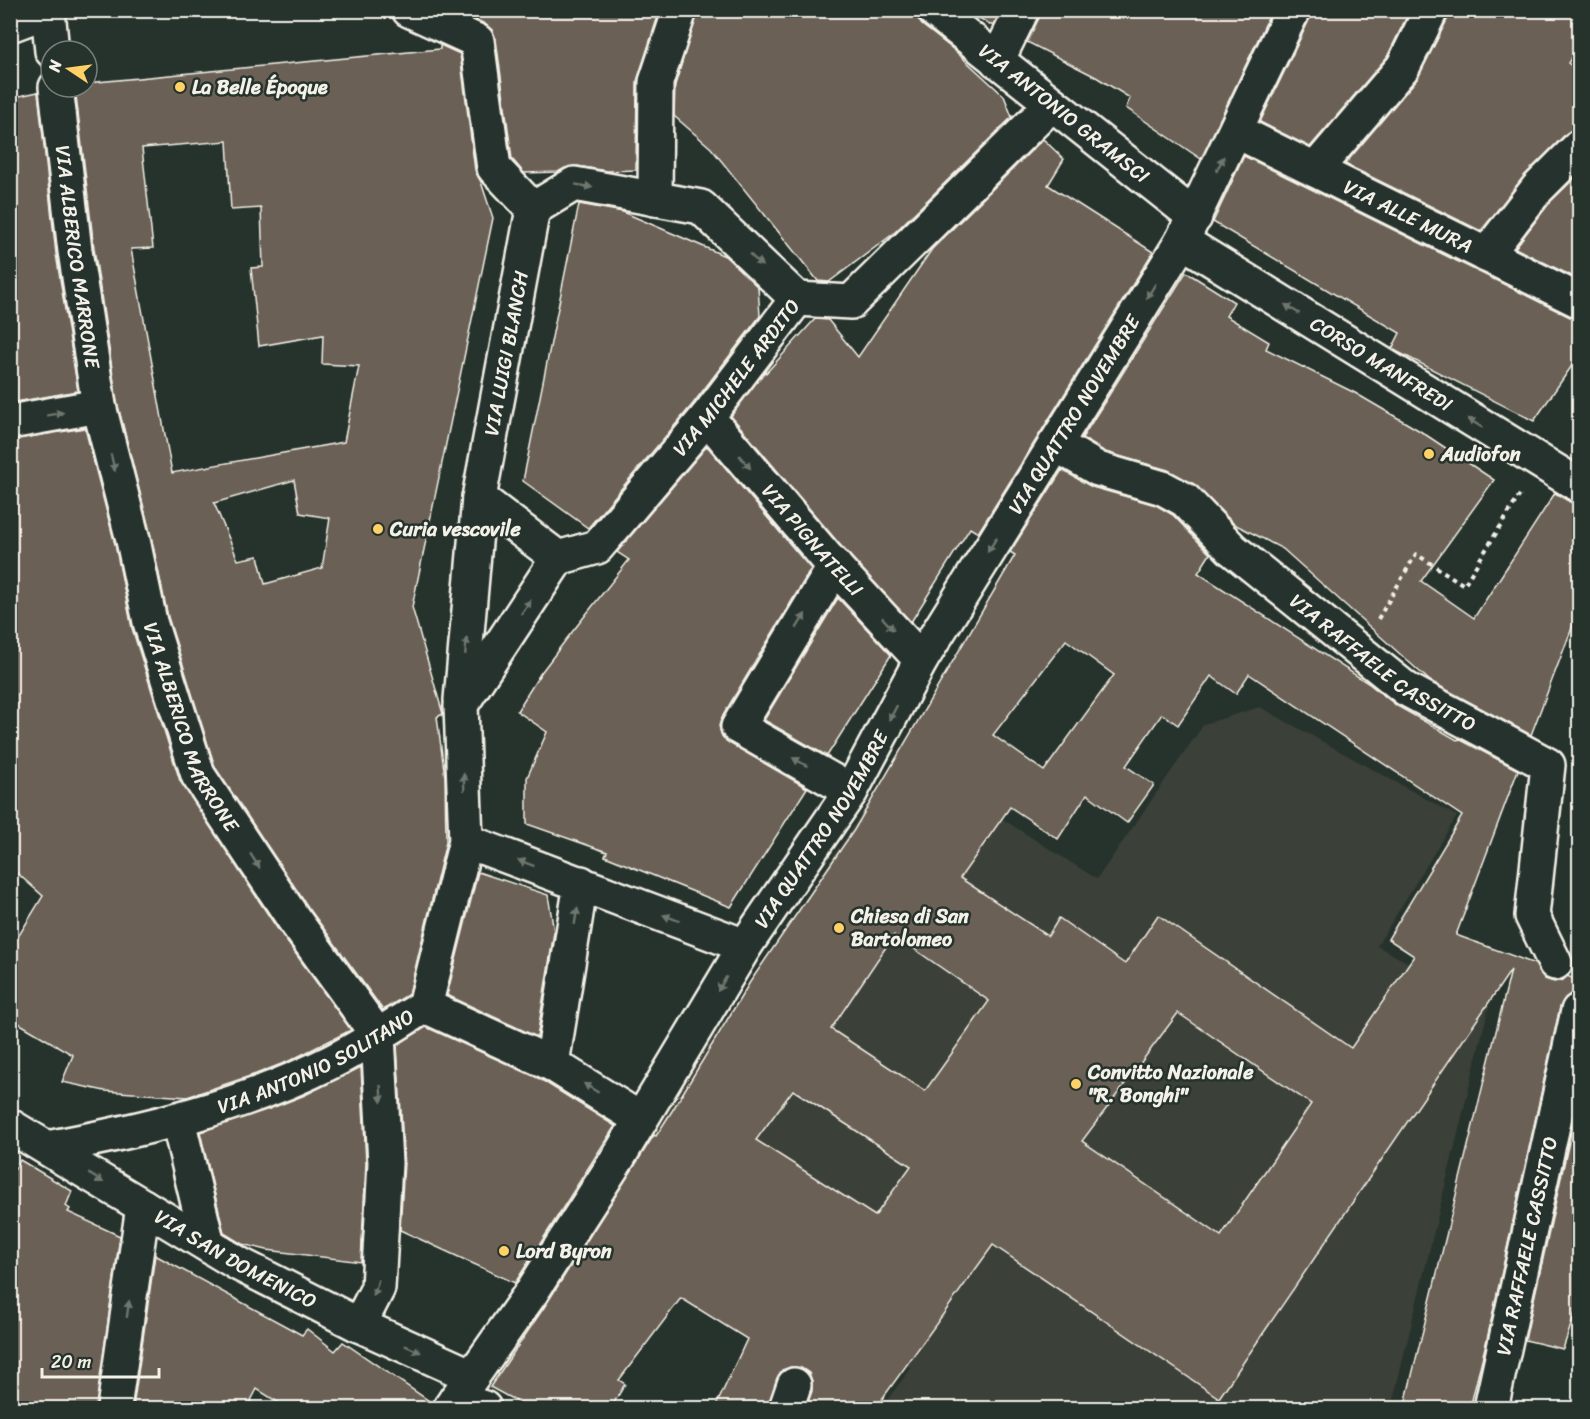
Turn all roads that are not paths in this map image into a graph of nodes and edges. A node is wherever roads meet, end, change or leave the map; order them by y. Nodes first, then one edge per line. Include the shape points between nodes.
1 (410, 10) edge
2 (680, 10) edge
3 (934, 10) edge
4 (1022, 10) edge
5 (1293, 10) edge
6 (1431, 10) edge
7 (49, 11) edge
8 (10, 25) edge
9 (51, 39) edge
10 (997, 61) junction
11 (57, 99) edge
12 (1052, 104) junction
13 (1236, 131) junction
14 (1580, 146) edge
15 (1315, 170) junction
16 (655, 199) junction
17 (533, 209) junction
18 (1189, 229) junction
19 (1486, 255) junction
20 (797, 299) junction
21 (1580, 301) edge
22 (99, 406) junction
23 (707, 417) junction
24 (10, 422) edge
25 (1055, 444) junction
26 (1580, 486) edge
27 (479, 498) junction
28 (558, 558) junction
29 (835, 566) junction
30 (921, 660) junction
31 (461, 705) junction
32 (851, 791) junction
33 (466, 841) junction
34 (581, 884) junction
35 (745, 946) junction
36 (1555, 963) dead end
37 (425, 1006) junction
38 (1578, 1011) dead end
39 (378, 1036) junction
40 (552, 1064) junction
41 (640, 1119) junction
42 (178, 1120) junction
43 (10, 1126) edge
44 (47, 1148) junction
45 (142, 1206) junction
46 (208, 1245) junction
47 (359, 1325) junction
48 (466, 1398) edge
49 (114, 1408) edge
50 (1491, 1408) edge

1 - 17 street via 477,41 494,168
2 - 16 street via 656,82
3 - 10 street, VIA ANTONIO GRAMSCI
4 - 10 street
5 - 13 street, VIA QUATTRO NOVEMBRE
6 - 15 street via 1403,67
7 - 8 street
7 - 9 street
10 - 12 street, VIA ANTONIO GRAMSCI
11 - 22 street, VIA ALBERICO MARRONE
12 - 18 street, VIA ANTONIO GRAMSCI
12 - 20 street, VIA MICHELE ARDITO via 851,302
13 - 15 street, VIA ALLE MURA
18 -> 13 street, VIA QUATTRO NOVEMBRE
14 - 19 street via 1537,189
15 - 19 street, VIA ALLE MURA
17 -> 16 street via 574,184
16 -> 20 street via 701,207
17 - 27 street, VIA LUIGI BLANCH
18 -> 25 street, VIA QUATTRO NOVEMBRE
26 -> 18 street, CORSO MANFREDI
19 - 21 street, VIA ALLE MURA
20 - 23 street, VIA MICHELE ARDITO
24 -> 22 street
22 -> 39 street, VIA ALBERICO MARRONE via 150,622 198,775 292,918
23 - 28 street, VIA MICHELE ARDITO via 597,547
23 -> 29 street, VIA PIGNATELLI
25 -> 30 street, VIA QUATTRO NOVEMBRE
25 - 36 street, VIA RAFFAELE CASSITTO via 1098,469 1163,488 1185,500 1232,549 1406,689 1548,765 1532,916
27 - 28 street
31 -> 27 street, VIA LUIGI BLANCH
31 -> 28 street
29 -> 30 street, VIA PIGNATELLI
32 -> 29 street via 738,727
30 -> 32 street, VIA QUATTRO NOVEMBRE
33 -> 31 street, VIA ANTONIO SOLITANO
32 - 35 street, VIA QUATTRO NOVEMBRE
34 -> 33 street
33 - 37 street, VIA ANTONIO SOLITANO
35 -> 34 street
40 -> 34 street
35 -> 41 street, VIA QUATTRO NOVEMBRE
37 - 39 street, VIA ANTONIO SOLITANO
37 - 40 street
38 - 50 street, VIA RAFFAELE CASSITTO
39 - 42 street, VIA ANTONIO SOLITANO via 253,1096
39 -> 47 street via 385,1163 378,1288
41 -> 40 street
41 - 48 street, VIA QUATTRO NOVEMBRE
42 - 44 street, VIA ANTONIO SOLITANO
42 - 46 street
43 - 44 street, VIA SAN DOMENICO
44 -> 45 street, VIA SAN DOMENICO
45 - 46 street, VIA SAN DOMENICO
49 -> 45 street
46 - 47 street, VIA SAN DOMENICO
47 -> 48 street, VIA SAN DOMENICO

